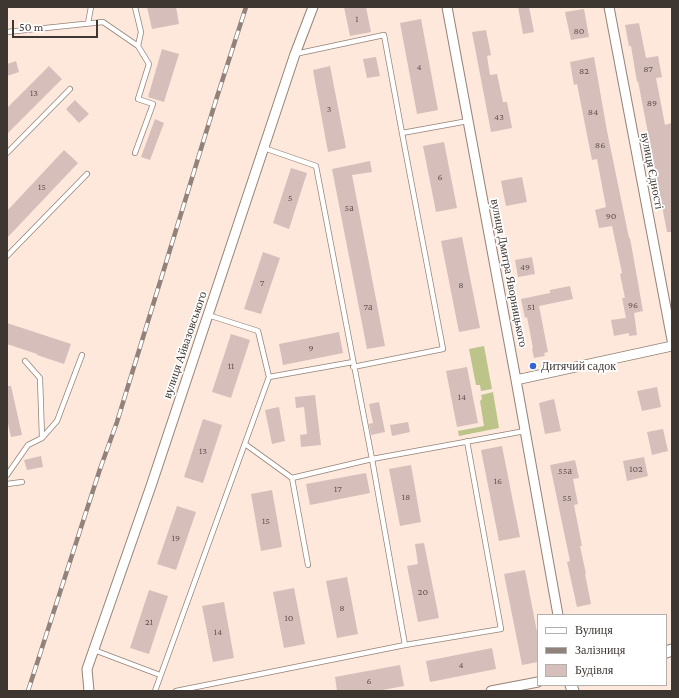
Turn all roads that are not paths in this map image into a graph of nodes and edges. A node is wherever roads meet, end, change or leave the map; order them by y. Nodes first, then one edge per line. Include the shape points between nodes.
1 (91, 7) edge
2 (135, 7) edge
3 (313, 7) edge
4 (447, 7) edge
5 (609, 7) edge
6 (88, 23) junction
7 (7, 32) edge
8 (138, 46) junction
9 (295, 54) junction
10 (70, 89) dead end
11 (468, 121) junction
12 (402, 133) junction
13 (264, 148) junction
14 (7, 153) edge
15 (135, 153) dead end
16 (86, 174) dead end
17 (7, 256) edge
18 (208, 315) junction
19 (672, 340) edge
20 (672, 346) edge
21 (82, 355) dead end
22 (25, 361) dead end
23 (353, 364) junction
24 (269, 377) junction
25 (516, 380) junction
26 (525, 431) junction
27 (42, 438) junction
28 (467, 441) junction
29 (245, 444) junction
30 (372, 459) junction
31 (7, 475) edge
32 (292, 478) junction
33 (22, 482) dead end
34 (7, 484) edge
35 (308, 565) dead end
36 (558, 614) edge
37 (405, 645) junction
38 (94, 650) junction
39 (160, 676) junction
40 (537, 682) edge
41 (88, 691) edge
42 (155, 691) edge
43 (176, 691) edge
44 (491, 691) edge

1 - 6 lane
2 - 8 lane via 141,32
3 - 9 street, вулиця Айвазовського
4 - 11 street, вулиця Дмитра Яворницького
5 - 19 street, вулиця Єдності
6 - 7 lane
6 - 8 lane via 103,22
8 - 15 lane via 149,64 138,99 153,104
9 - 12 lane via 384,35
9 - 13 street, вулиця Айвазовського
10 - 14 lane
11 - 12 lane
11 - 25 street, вулиця Дмитра Яворницького
12 - 23 lane via 443,349
13 - 18 street, вулиця Айвазовського
13 - 23 lane via 316,166
16 - 17 lane
18 - 24 lane via 258,332
18 - 38 street, вулиця Айвазовського
20 - 25 street
21 - 27 lane via 57,421
22 - 27 lane via 40,378
23 - 24 lane
23 - 30 lane
24 - 29 lane
25 - 26 street, вулиця Дмитра Яворницького
26 - 28 lane
26 - 36 street, вулиця Дмитра Яворницького
27 - 31 lane via 28,445
28 - 30 lane
28 - 37 lane via 500,629
29 - 32 lane
29 - 39 lane
30 - 32 lane
30 - 37 lane
32 - 35 lane
33 - 34 lane
37 - 43 lane
38 - 39 lane
38 - 41 street, вулиця Айвазовського via 87,669
39 - 42 lane
40 - 44 street

